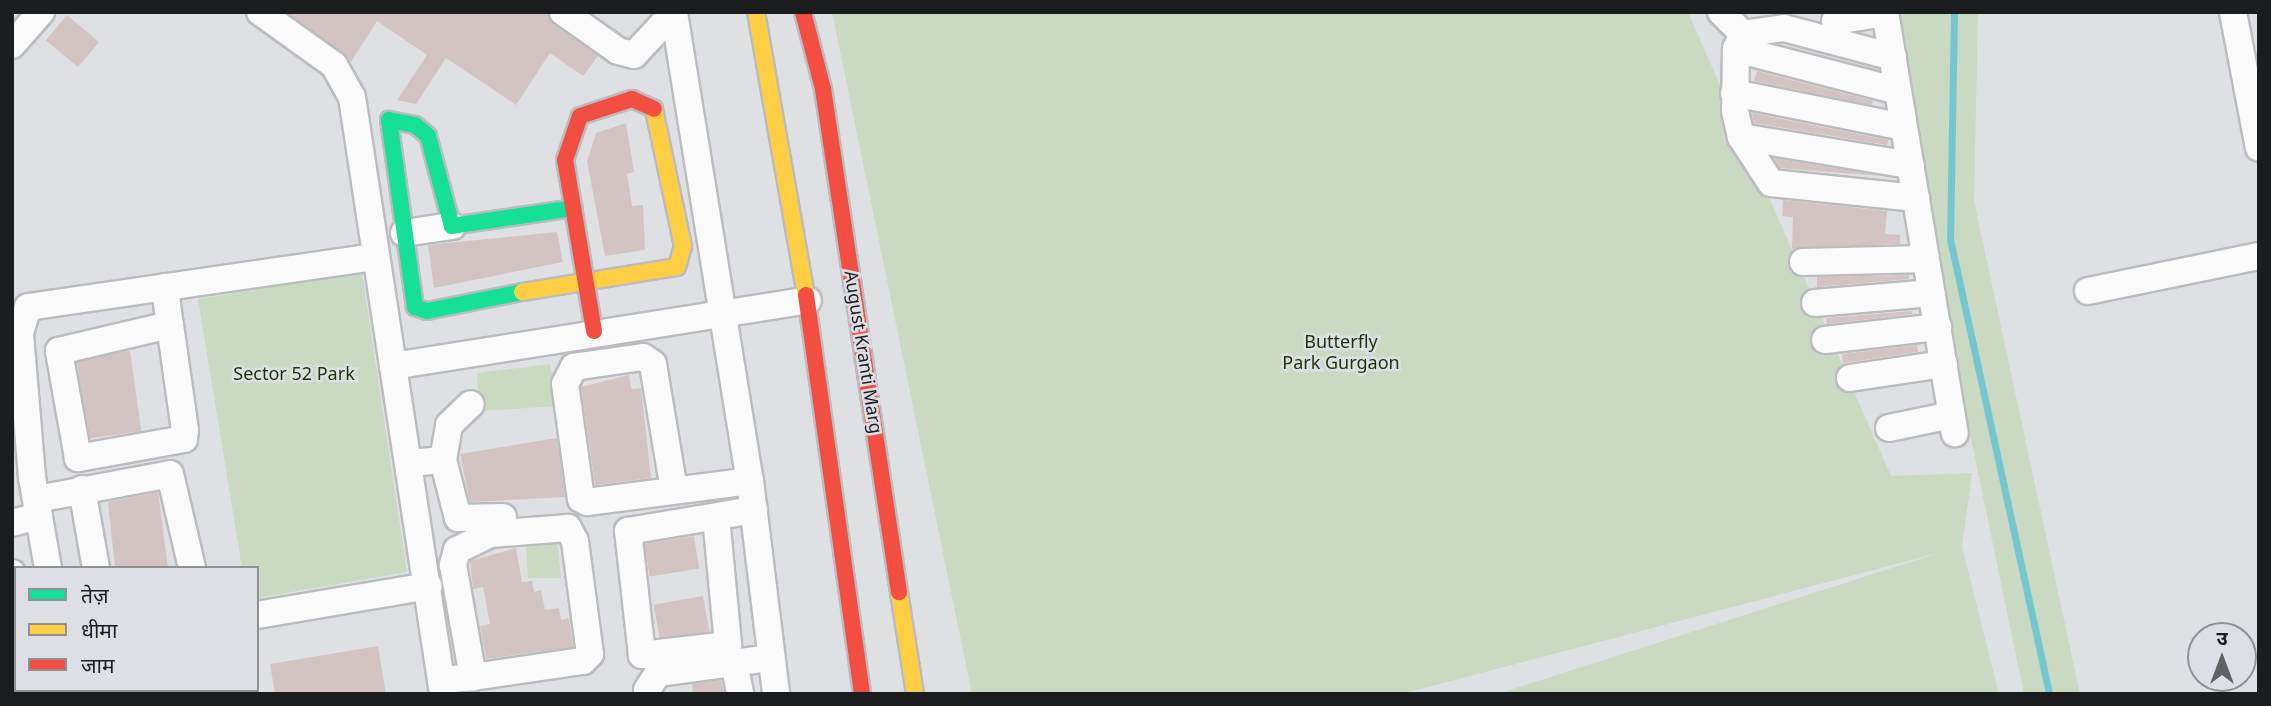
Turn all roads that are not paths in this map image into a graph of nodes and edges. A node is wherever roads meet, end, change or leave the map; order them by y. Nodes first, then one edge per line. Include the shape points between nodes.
1 (41, 12) edge
2 (260, 12) edge
3 (563, 12) edge
4 (756, 12) edge
5 (803, 12) edge
6 (1721, 12) edge
7 (2233, 12) edge
8 (674, 13) edge
9 (1885, 13) edge
10 (1836, 25) edge
11 (1742, 32) edge
12 (12, 45) edge
13 (1892, 57) junction
14 (1898, 91) junction
15 (1734, 93) junction
16 (1904, 127) junction
17 (1741, 137) junction
18 (2259, 148) edge
19 (1910, 165) junction
20 (1916, 198) junction
21 (574, 208) junction
22 (452, 226) junction
23 (404, 233) junction
24 (2259, 256) edge
25 (373, 257) junction
26 (1926, 259) junction
27 (1803, 262) dead end
28 (588, 279) junction
29 (164, 287) junction
30 (2088, 291) dead end
31 (1932, 293) junction
32 (808, 300) junction
33 (1815, 303) dead end
34 (723, 314) junction
35 (170, 326) junction
36 (1938, 327) junction
37 (594, 331) junction
38 (1825, 340) dead end
39 (1944, 364) junction
40 (393, 366) junction
41 (1850, 378) dead end
42 (471, 404) dead end
43 (1889, 428) dead end
44 (443, 460) junction
45 (409, 463) junction
46 (750, 481) junction
47 (82, 489) junction
48 (674, 490) junction
49 (30, 493) edge
50 (549, 510) dead end
51 (754, 510) junction
52 (716, 517) junction
53 (12, 523) edge
54 (48, 566) edge
55 (96, 566) edge
56 (192, 566) edge
57 (429, 586) junction
58 (259, 615) edge
59 (771, 658) junction
60 (734, 662) junction
61 (473, 677) junction
62 (442, 687) edge
63 (647, 690) dead end
64 (740, 694) edge
65 (776, 694) edge
66 (862, 694) edge
67 (915, 694) edge

1 - 12 street
2 - 25 street via 347,80
3 - 8 street via 618,51 634,55
4 - 32 main road
5 - 67 main road, August Kranti Marg via 823,89
6 - 11 street
7 - 18 street
8 - 34 street
9 - 10 street
9 - 13 street
10 - 11 street
10 - 13 street
11 - 14 street
11 - 15 street
13 - 14 street
14 - 16 street
15 - 16 street
15 - 17 street
16 - 19 street
17 - 19 street
17 - 20 street via 1764,179 1782,188
19 - 20 street
20 - 26 street
21 - 22 main road
21 - 28 main road
21 - 28 main road via 565,160 580,116 646,100 659,111 683,258 677,267
22 - 23 street
22 - 23 main road via 428,136 415,125 391,120
23 - 28 main road via 420,310
24 - 30 street
25 - 29 street
25 - 40 street
26 - 27 street
26 - 31 street
28 - 37 main road
29 - 35 street
29 - 49 street via 28,307 20,333
31 - 33 street
31 - 36 street
32 - 34 street
32 - 66 main road
34 - 37 street
34 - 46 street
35 - 35 street via 184,439 78,458 59,351
36 - 38 street
36 - 39 street
37 - 40 street
39 - 41 street
39 - 43 street via 1954,424
40 - 45 street
42 - 44 street via 449,425
44 - 45 street
44 - 50 street via 458,518 470,522
45 - 57 street
46 - 48 street
46 - 51 street
47 - 49 street
47 - 55 street
47 - 56 street via 170,474
48 - 48 street via 581,499 565,384 574,367 643,357 653,364
49 - 53 street
49 - 54 street
51 - 52 street
51 - 59 street
52 - 52 street via 628,531 642,655 729,645
57 - 58 street
57 - 62 street
59 - 60 street
59 - 65 street
60 - 63 street via 657,673
60 - 64 street
61 - 61 street via 590,654 575,541 568,528 490,534 457,550 453,565
61 - 62 street

